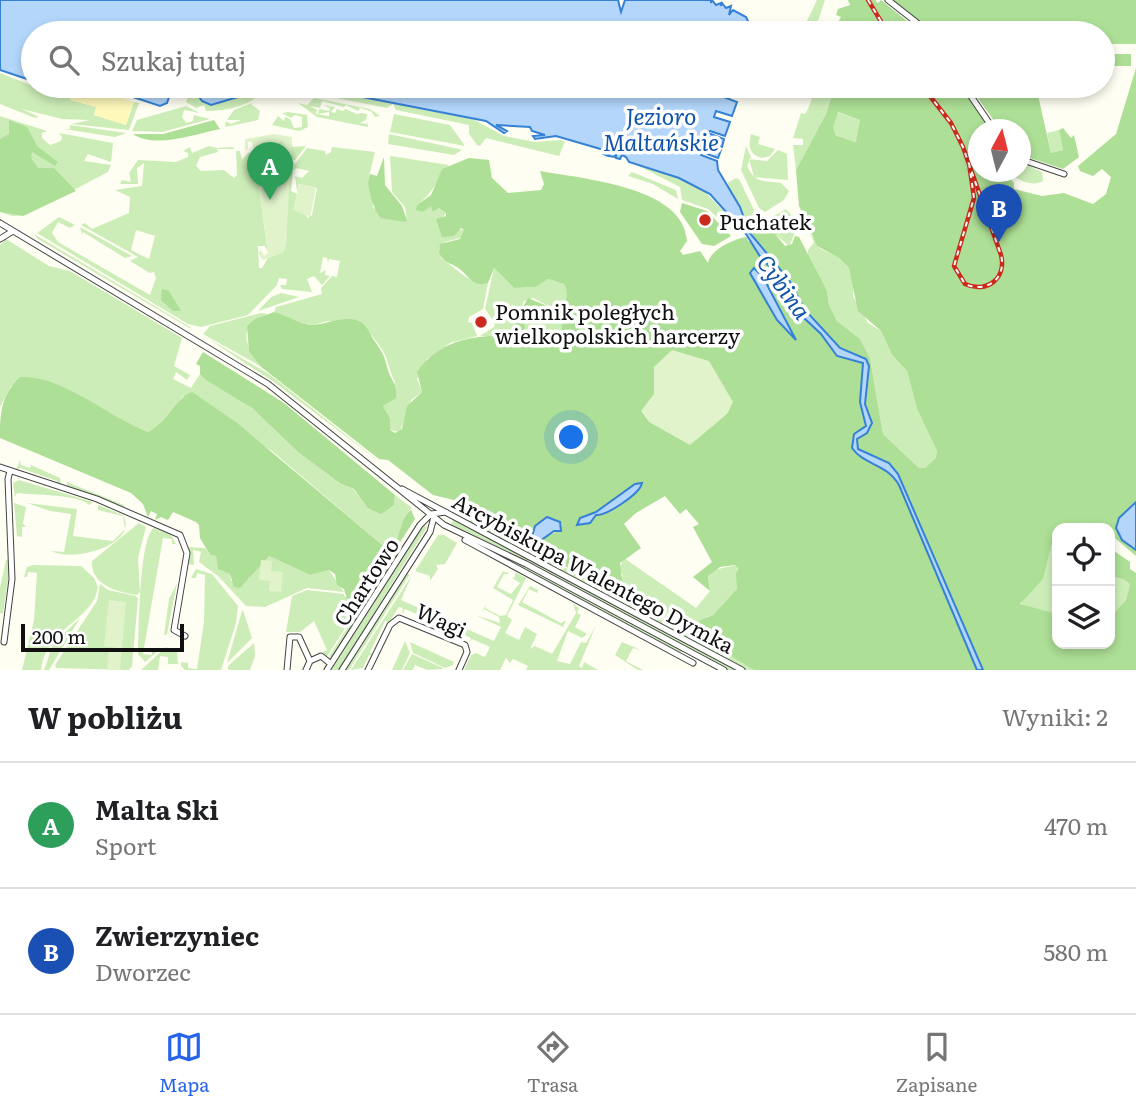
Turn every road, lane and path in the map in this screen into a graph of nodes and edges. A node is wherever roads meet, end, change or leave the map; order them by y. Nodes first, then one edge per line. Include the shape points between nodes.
1 (887, 0) edge
2 (914, 21) edge
3 (972, 98) edge
4 (986, 119) edge
5 (1031, 163) edge
6 (1064, 174) dead end
7 (0, 223) edge
8 (13, 231) junction
9 (0, 239) edge
10 (0, 467) edge
11 (10, 471) junction
12 (400, 488) junction
13 (413, 502) junction
14 (431, 503) junction
15 (449, 512) junction
16 (432, 515) junction
17 (420, 525) junction
18 (444, 525) junction
19 (430, 532) junction
20 (458, 532) junction
21 (185, 636) dead end
22 (4, 642) dead end
23 (691, 652) junction
24 (682, 656) junction
25 (310, 661) junction
26 (693, 663) dead end
27 (331, 664) junction
28 (287, 670) edge
29 (306, 670) edge
30 (327, 670) edge
31 (342, 670) edge
32 (368, 670) edge
33 (459, 670) edge
34 (724, 670) edge
35 (742, 670) edge

1 - 2 street
3 - 4 street
5 - 6 street
7 - 8 street
8 - 9 street
8 - 12 street via 246,369
10 - 11 street
11 - 21 street via 97,499 180,535 187,553 174,630
11 - 22 street via 12,579
12 - 13 street, Arcybiskupa Walentego Dymka
12 - 14 street, Arcybiskupa Walentego Dymka
13 - 16 street, Arcybiskupa Walentego Dymka
13 - 17 street
14 - 15 street, Arcybiskupa Walentego Dymka
14 - 16 street, Chartowo
15 - 16 street
15 - 35 street, Arcybiskupa Walentego Dymka
16 - 17 street, Chartowo
16 - 18 street, Arcybiskupa Walentego Dymka
16 - 19 street, Chartowo
17 - 27 street, Chartowo
18 - 19 street
18 - 20 street, Arcybiskupa Walentego Dymka
19 - 31 street, Chartowo
20 - 23 street, Arcybiskupa Walentego Dymka
20 - 24 street
23 - 24 street
23 - 34 street, Arcybiskupa Walentego Dymka
24 - 26 street
25 - 27 street via 321,656
25 - 28 street via 299,637 290,637
25 - 29 street
27 - 30 street, Chartowo
32 - 33 street, Wagi via 390,625 400,618 466,645

